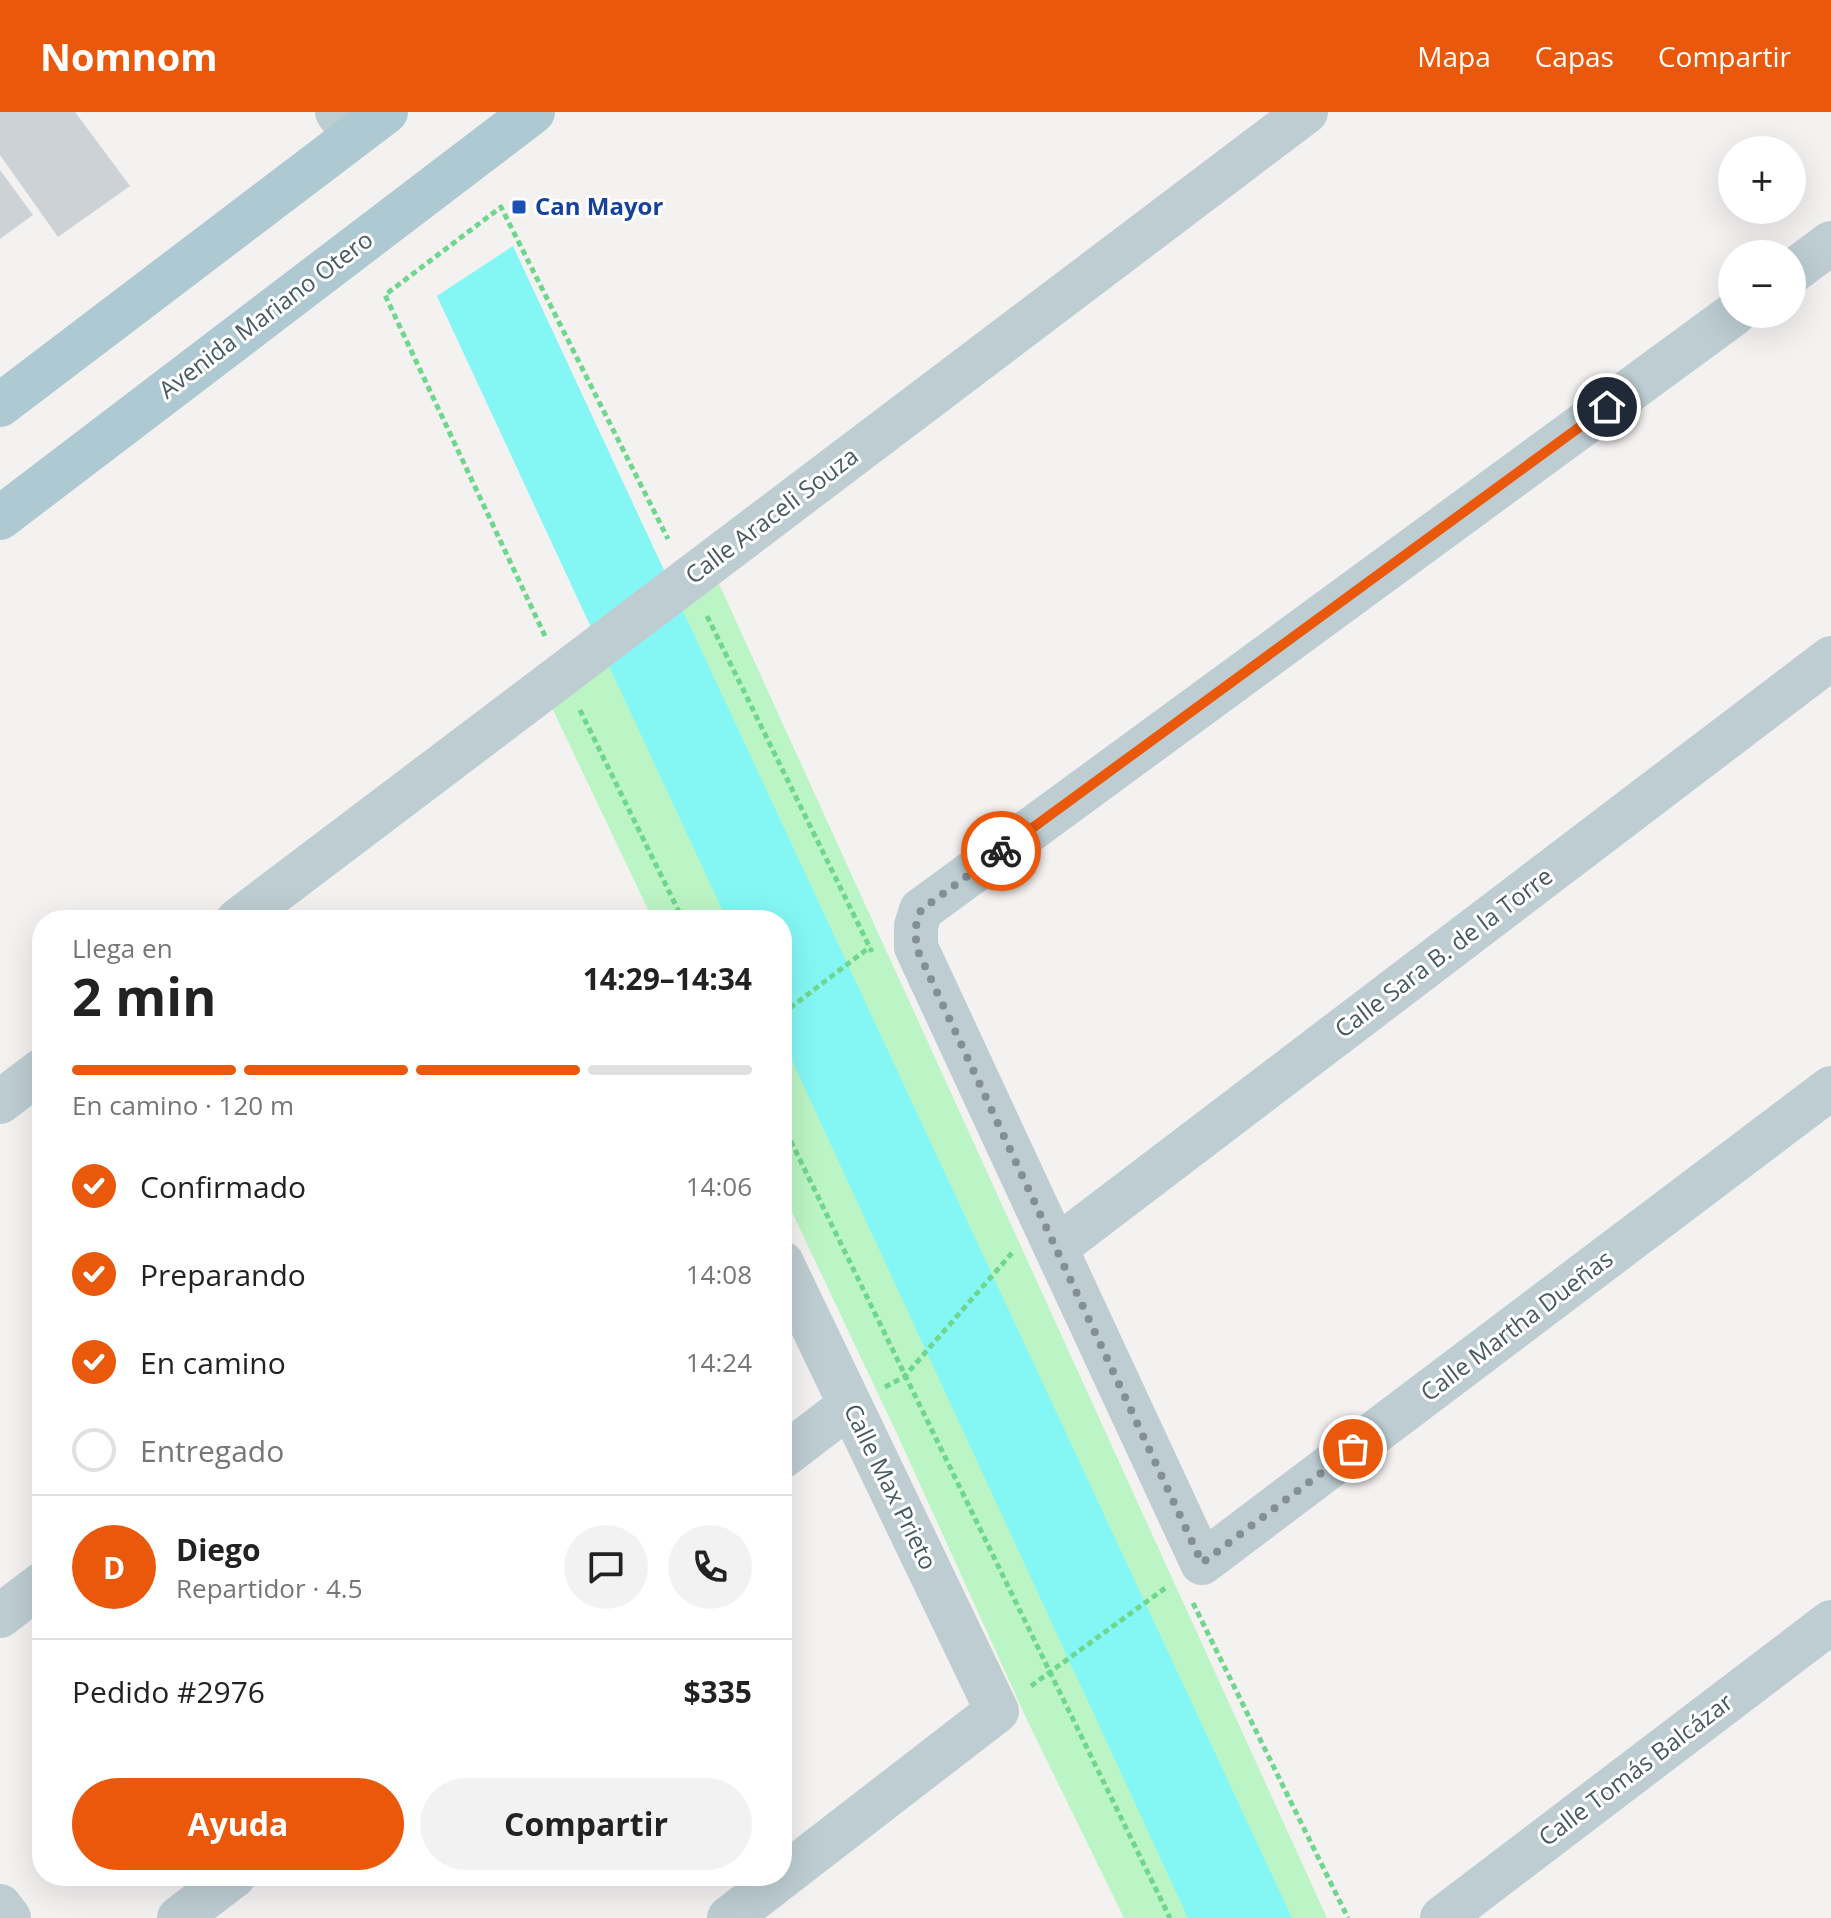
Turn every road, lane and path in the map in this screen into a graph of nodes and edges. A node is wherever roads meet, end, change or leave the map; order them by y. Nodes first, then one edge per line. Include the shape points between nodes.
1 (533, 112) edge
2 (1306, 112) edge
3 (359, 120) edge
4 (1831, 243) edge
5 (1806, 262) edge
6 (1718, 326) edge
7 (0, 405) edge
8 (0, 518) edge
9 (684, 582) junction
10 (1831, 658) edge
11 (576, 662) junction
12 (251, 910) edge
13 (679, 910) edge
14 (870, 948) dead end
15 (792, 1006) edge
16 (32, 1078) edge
17 (1831, 1088) edge
18 (0, 1102) edge
19 (792, 1144) edge
20 (1036, 1248) junction
21 (792, 1284) edge
22 (904, 1377) junction
23 (850, 1405) junction
24 (792, 1449) edge
25 (1163, 1589) dead end
26 (32, 1592) edge
27 (0, 1616) edge
28 (1831, 1622) edge
29 (1062, 1663) dead end
30 (792, 1869) edge
31 (221, 1886) edge
32 (770, 1886) edge
33 (0, 1906) edge
34 (9, 1918) edge
35 (179, 1918) edge
36 (729, 1918) edge
37 (1170, 1918) edge
38 (1442, 1918) edge

1 - 8 main road, Avenida Mariano Otero
2 - 9 street, Calle Araceli Souza
3 - 7 main road
4 - 5 street
6 - 20 street via 921,910 916,947
9 - 11 street, Calle Araceli Souza
9 - 11 path via 501,207 385,295
10 - 20 street, Calle Sara B. de la Torre
11 - 12 street, Calle Araceli Souza
11 - 13 path
14 - 15 path
16 - 18 street
17 - 20 street, Calle Martha Dueñas via 1202,1563
19 - 22 path
20 - 22 path
21 - 23 street, Calle Max Prieto
22 - 37 path
23 - 24 street
23 - 30 street, Calle Max Prieto via 997,1711
25 - 29 path
26 - 27 street
28 - 38 street, Calle Tomás Balcázar
31 - 35 street
32 - 36 street, Calle Max Prieto
33 - 34 street

